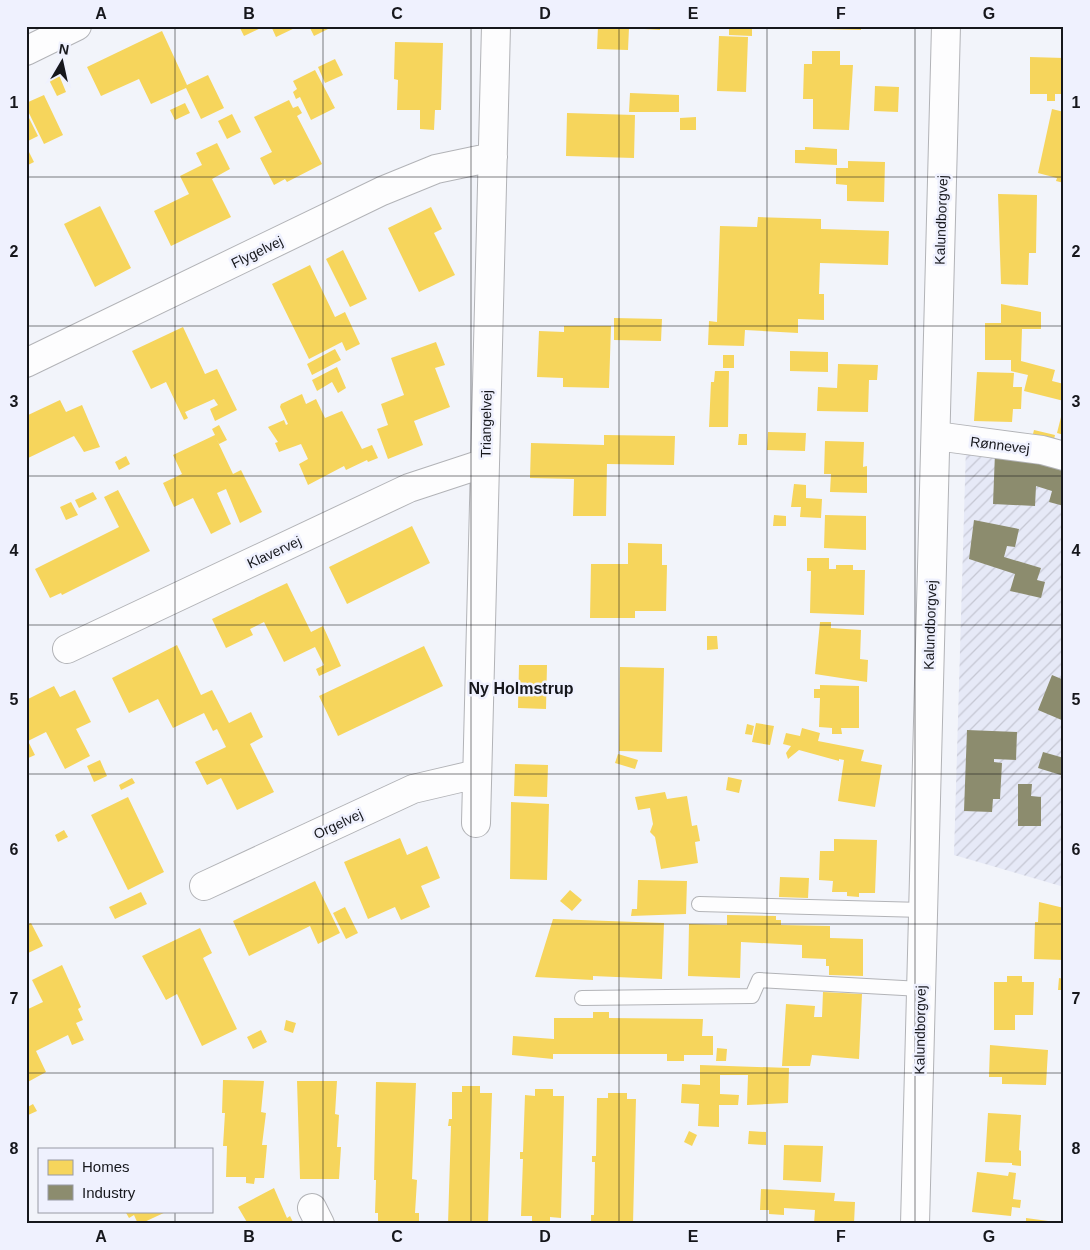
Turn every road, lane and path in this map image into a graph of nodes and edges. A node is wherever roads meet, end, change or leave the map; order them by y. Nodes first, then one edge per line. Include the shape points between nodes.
1 (77, 26) edge
2 (496, 26) edge
3 (946, 26) edge
4 (26, 51) edge
5 (493, 157) junction
6 (26, 363) edge
7 (936, 436) junction
8 (1064, 456) edge
9 (485, 464) junction
10 (67, 649) dead end
11 (477, 774) junction
12 (476, 823) dead end
13 (204, 886) dead end
14 (699, 904) dead end
15 (922, 910) junction
16 (921, 988) junction
17 (582, 998) dead end
18 (915, 1224) edge

1 - 4 street
2 - 5 street, Triangelvej
3 - 7 street, Kalundborgvej
5 - 6 street, Flygelvej via 436,169 382,191
5 - 9 street, Triangelvej
7 - 8 street, Rønnevej via 1042,450
7 - 15 street, Kalundborgvej
9 - 10 street, Klavervej via 409,488
9 - 11 street, Triangelvej
11 - 12 street, Triangelvej
11 - 13 street, Orgelvej via 413,789
14 - 15 lane
15 - 16 street, Kalundborgvej
16 - 17 lane via 759,980 752,996
16 - 18 street, Kalundborgvej

